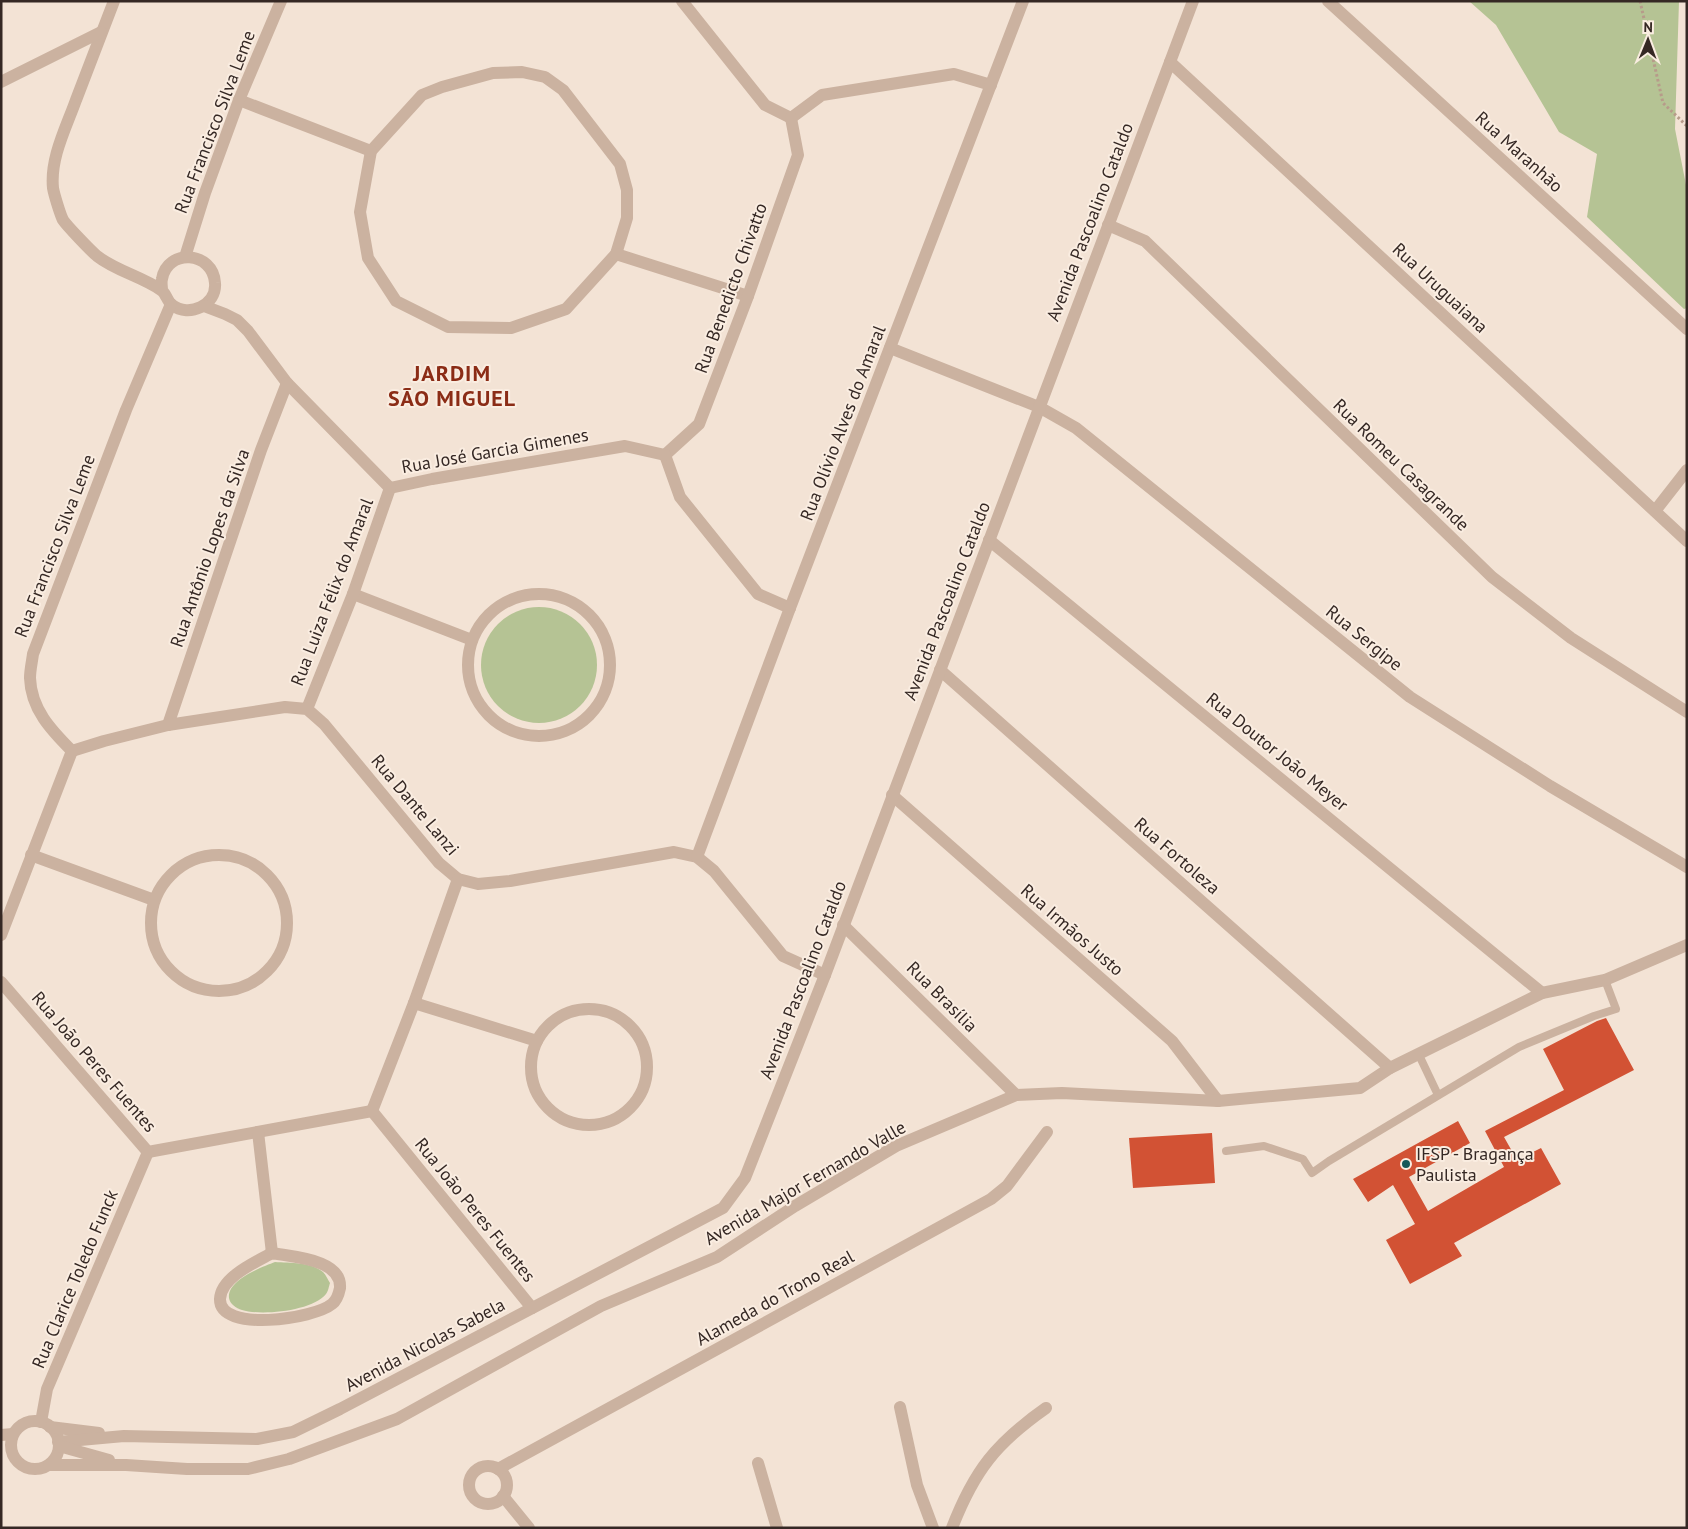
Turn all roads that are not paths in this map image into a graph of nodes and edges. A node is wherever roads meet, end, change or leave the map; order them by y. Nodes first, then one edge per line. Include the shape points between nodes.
1 (114, 1) edge
2 (281, 1) edge
3 (682, 1) edge
4 (1023, 1) edge
5 (1193, 1) edge
6 (1328, 1) edge
7 (102, 32) junction
8 (1170, 62) junction
9 (1, 82) edge
10 (991, 85) junction
11 (239, 100) junction
12 (791, 118) junction
13 (370, 151) junction
14 (1108, 225) junction
15 (616, 254) junction
16 (185, 257) junction
17 (162, 290) junction
18 (748, 296) junction
19 (171, 304) junction
20 (204, 306) junction
21 (1687, 329) edge
22 (890, 348) junction
23 (287, 383) junction
24 (1039, 407) junction
25 (665, 455) junction
26 (1687, 470) edge
27 (390, 488) junction
28 (1655, 511) junction
29 (989, 540) junction
30 (1687, 541) edge
31 (353, 594) junction
32 (790, 608) junction
33 (472, 640) junction
34 (940, 670) junction
35 (306, 708) junction
36 (1687, 712) edge
37 (168, 725) junction
38 (72, 751) junction
39 (892, 795) junction
40 (31, 854) junction
41 (697, 857) junction
42 (1687, 867) edge
43 (458, 879) junction
44 (154, 900) junction
45 (843, 925) junction
46 (1, 935) edge
47 (1687, 944) edge
48 (824, 975) junction
49 (1605, 980) junction
50 (1, 982) edge
51 (1542, 993) junction
52 (414, 1003) junction
53 (536, 1040) junction
54 (1420, 1055) junction
55 (1390, 1068) junction
56 (1016, 1095) junction
57 (1438, 1095) junction
58 (1218, 1101) junction
59 (372, 1111) junction
60 (258, 1132) junction
61 (1047, 1132) dead end
62 (1226, 1151) dead end
63 (148, 1152) junction
64 (723, 1208) joint
65 (272, 1253) junction
66 (532, 1308) junction
67 (900, 1407) dead end
68 (1046, 1408) dead end
69 (45, 1424) junction
70 (7, 1434) edge
71 (124, 1436) junction
72 (59, 1444) junction
73 (6, 1451) edge
74 (758, 1463) dead end
75 (49, 1465) junction
76 (126, 1465) junction
77 (498, 1469) junction
78 (503, 1496) junction
79 (529, 1528) edge
80 (777, 1528) edge
81 (933, 1528) edge
82 (952, 1528) edge

1 - 7 street
2 - 11 street, Rua Francisco Silva Leme
3 - 12 street via 766,106
4 - 10 street, Rua Olívio Alves do Amaral
5 - 8 street, Avenida Pascoalino Cataldo
6 - 21 street, Rua Maranhão
7 - 9 street
7 - 17 street via 56,157 54,188 63,220 97,256
8 - 14 street, Avenida Pascoalino Cataldo
8 - 28 street, Rua Uruguaiana
10 - 12 street via 954,74 822,95
10 - 22 street, Rua Olívio Alves do Amaral
11 - 13 street
11 - 16 street, Rua Francisco Silva Leme via 204,193
12 - 18 street, Rua Benedicto Chivatto via 798,155
13 - 15 street via 422,95 493,73 522,72 545,77 563,90 620,164 627,190 627,218
13 - 15 street via 360,212 368,258 396,301 448,327 511,328 566,309
14 - 24 street, Avenida Pascoalino Cataldo
14 - 36 street, Rua Romeu Casagrande via 1145,241 1492,577 1571,638
15 - 18 street
16 - 17 street via 166,268
16 - 20 street via 197,258 214,274 216,286
17 - 19 street
18 - 25 street, Rua Benedicto Chivatto via 699,424
19 - 20 street via 182,310
19 - 38 street, Rua Francisco Silva Leme via 126,410 33,654 30,678 35,702 48,727
20 - 23 street, Rua José Garcia Gimenes via 237,320
22 - 24 street, Rua Sergipe
22 - 32 street, Rua Olívio Alves do Amaral
23 - 27 street, Rua José Garcia Gimenes
23 - 37 street, Rua Antônio Lopes da Silva via 261,450
24 - 29 street, Avenida Pascoalino Cataldo
24 - 42 street, Rua Sergipe via 1076,428 1410,697 1550,786
25 - 27 street, Rua José Garcia Gimenes via 625,446
25 - 32 street via 680,497 758,594
26 - 28 street
27 - 31 street, Rua Luiza Félix do Amaral
28 - 30 street, Rua Uruguaiana
29 - 34 street, Avenida Pascoalino Cataldo
29 - 51 street, Rua Doutor João Meyer
31 - 33 street
31 - 35 street, Rua Luiza Félix do Amaral
32 - 41 street, Rua Olívio Alves do Amaral
33 - 33 street via 467,663 470,686 481,707 498,723 519,733 542,736 565,731 585,719 600,701 609,679 610,656 603,633 589,614 570,601 547,594 523,596 502,604 484,619
34 - 39 street, Avenida Pascoalino Cataldo
34 - 55 street, Rua Fortoleza
35 - 37 street via 285,707
35 - 43 street, Rua Dante Lanzi via 324,724 439,863
37 - 38 street
38 - 40 street
39 - 45 street, Avenida Pascoalino Cataldo
39 - 58 street, Rua Irmãos Justo via 1172,1041
40 - 44 street
40 - 46 street
41 - 43 street, Rua Dante Lanzi via 674,852 510,882 478,884
41 - 48 street, Rua Dante Lanzi via 714,871 782,956
43 - 52 street
44 - 44 street via 150,922 154,944 164,964 181,979 201,989 224,991 246,986 265,973 279,956 286,934 287,912 280,891 266,873 247,860 225,854 203,856 182,865 165,880
45 - 48 street, Avenida Pascoalino Cataldo
45 - 56 street, Rua Brasília
47 - 49 street, Avenida Major Fernando Valle
48 - 64 street, Avenida Pascoalino Cataldo via 745,1178
49 - 51 street, Avenida Major Fernando Valle
49 - 57 lane via 1616,1009 1519,1048
50 - 63 street, Rua João Peres Fuentes
51 - 54 street, Avenida Major Fernando Valle
52 - 53 street
52 - 59 street
53 - 53 street via 530,1059 531,1079 538,1097 551,1112 568,1122 588,1126 607,1123 625,1114 638,1099 646,1082 648,1063 633,1028 619,1016 601,1010 582,1009 563,1014
54 - 55 street, Avenida Major Fernando Valle
54 - 57 lane
55 - 58 street, Avenida Major Fernando Valle via 1360,1088
56 - 58 street, Avenida Major Fernando Valle via 1062,1093
56 - 76 street, Avenida Major Fernando Valle via 896,1146 716,1257 601,1306 397,1418 289,1459 248,1469
57 - 62 lane via 1312,1173 1303,1159 1264,1146
59 - 60 street, Rua João Peres Fuentes
59 - 66 street, Rua João Peres Fuentes
60 - 63 street, Rua João Peres Fuentes
60 - 65 street
61 - 77 street, Alameda do Trono Real via 1007,1186 991,1199
63 - 69 street, Rua Clarice Toledo Funck via 47,1389
64 - 66 street, Avenida Nicolas Sabela
65 - 65 street via 247,1266 220,1292 220,1304 227,1314 238,1319 278,1320 315,1312 332,1304 340,1292 336,1272 325,1264 305,1258
66 - 71 street, Avenida Nicolas Sabela via 293,1432 257,1439
67 - 81 street via 917,1485
68 - 82 street via 1020,1426 978,1472
69 - 70 street via 30,1422
69 - 71 street, Avenida Nicolas Sabela
69 - 72 street via 56,1434
70 - 73 street via 11,1442
71 - 72 street, Avenida Nicolas Sabela
72 - 75 street
72 - 76 street, Avenida Major Fernando Valle
73 - 75 street via 22,1466 31,1469
74 - 80 street
75 - 76 street, Avenida Major Fernando Valle
77 - 78 street via 507,1482
77 - 78 street via 492,1466 478,1469 470,1480 470,1488 472,1495 483,1503 498,1501
78 - 79 street

